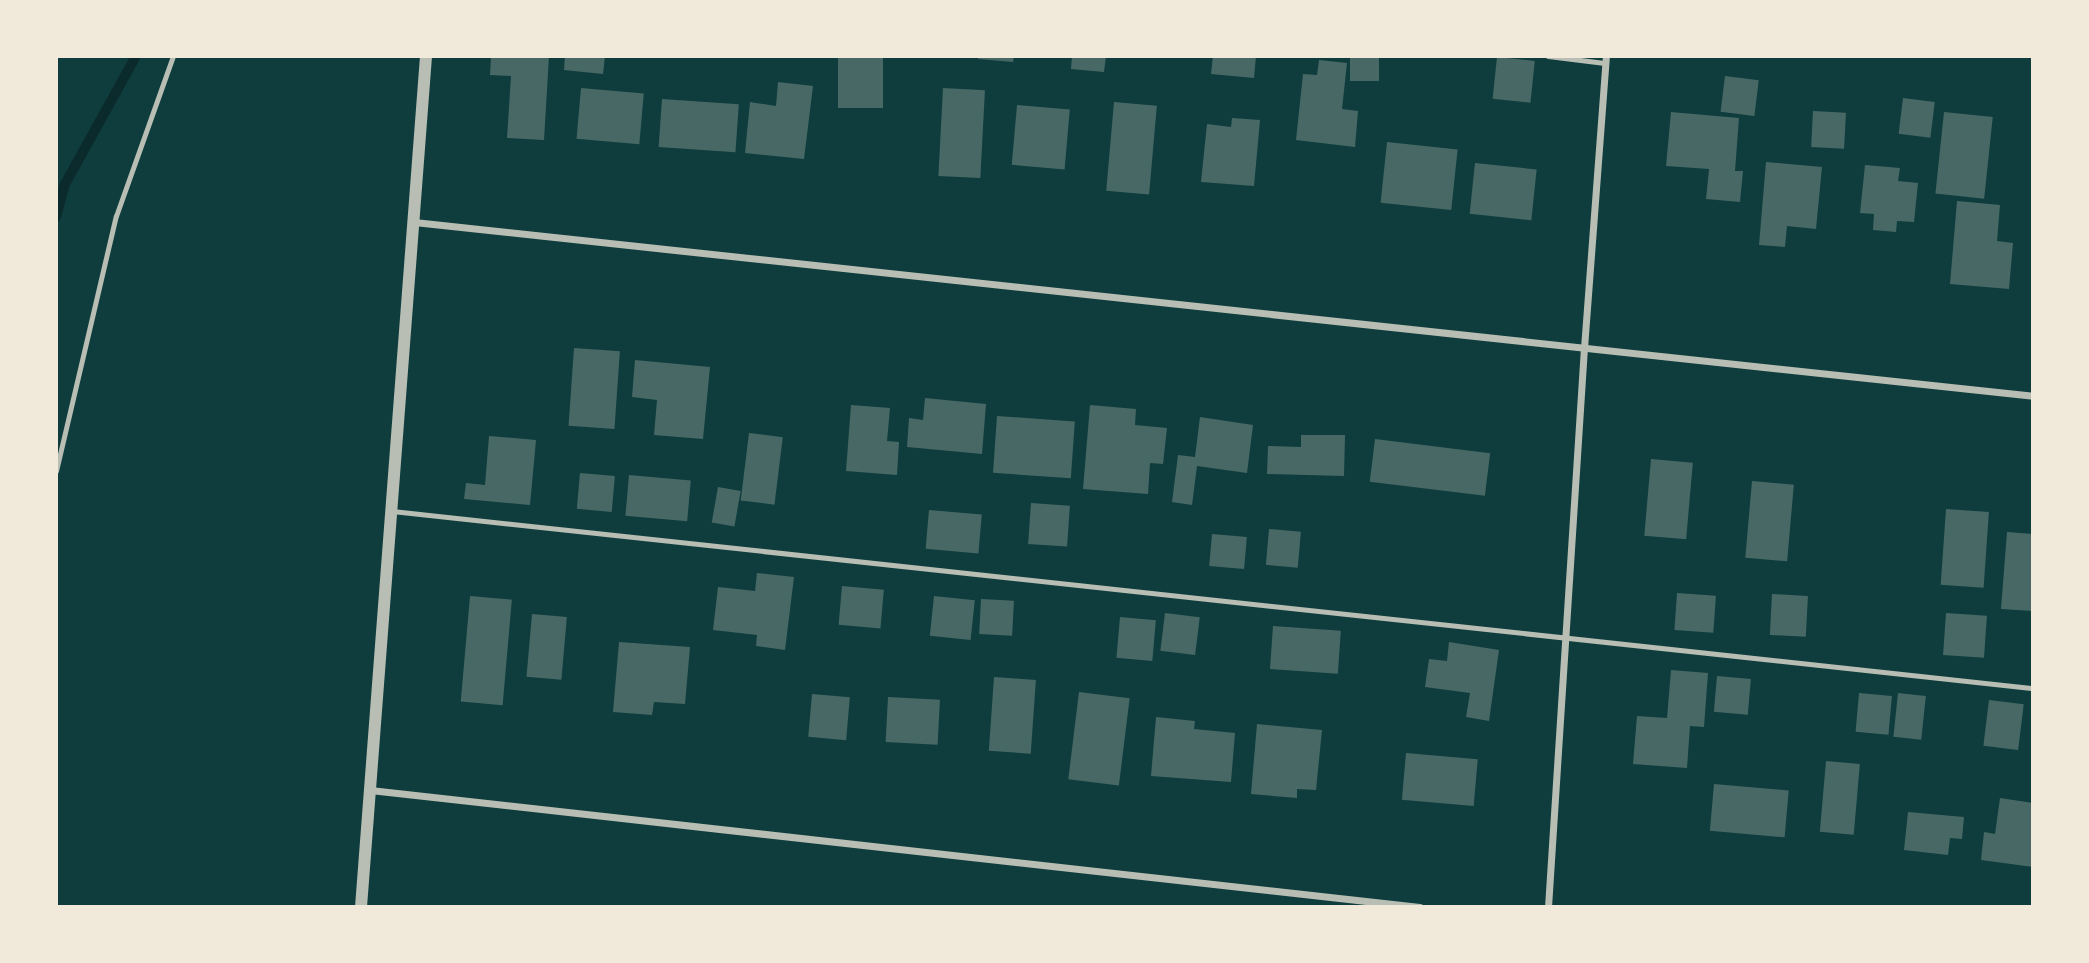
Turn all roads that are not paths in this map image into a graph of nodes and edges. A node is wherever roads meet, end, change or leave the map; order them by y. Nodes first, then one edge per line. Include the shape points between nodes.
1 (173, 56) edge
2 (426, 56) edge
3 (1548, 56) edge
4 (1606, 60) edge
5 (414, 222) junction
6 (1584, 348) junction
7 (2033, 396) edge
8 (56, 471) edge
9 (392, 511) junction
10 (1565, 639) junction
11 (2033, 688) edge
12 (370, 790) junction
13 (361, 907) edge
14 (1420, 907) edge
15 (1548, 907) edge

1 - 8 lane via 116,216
2 - 5 street
3 - 4 lane
4 - 6 street
5 - 6 street
5 - 9 street
6 - 7 street
6 - 10 street
9 - 10 lane
9 - 12 street
10 - 11 lane
10 - 15 street
12 - 13 street
12 - 14 street

